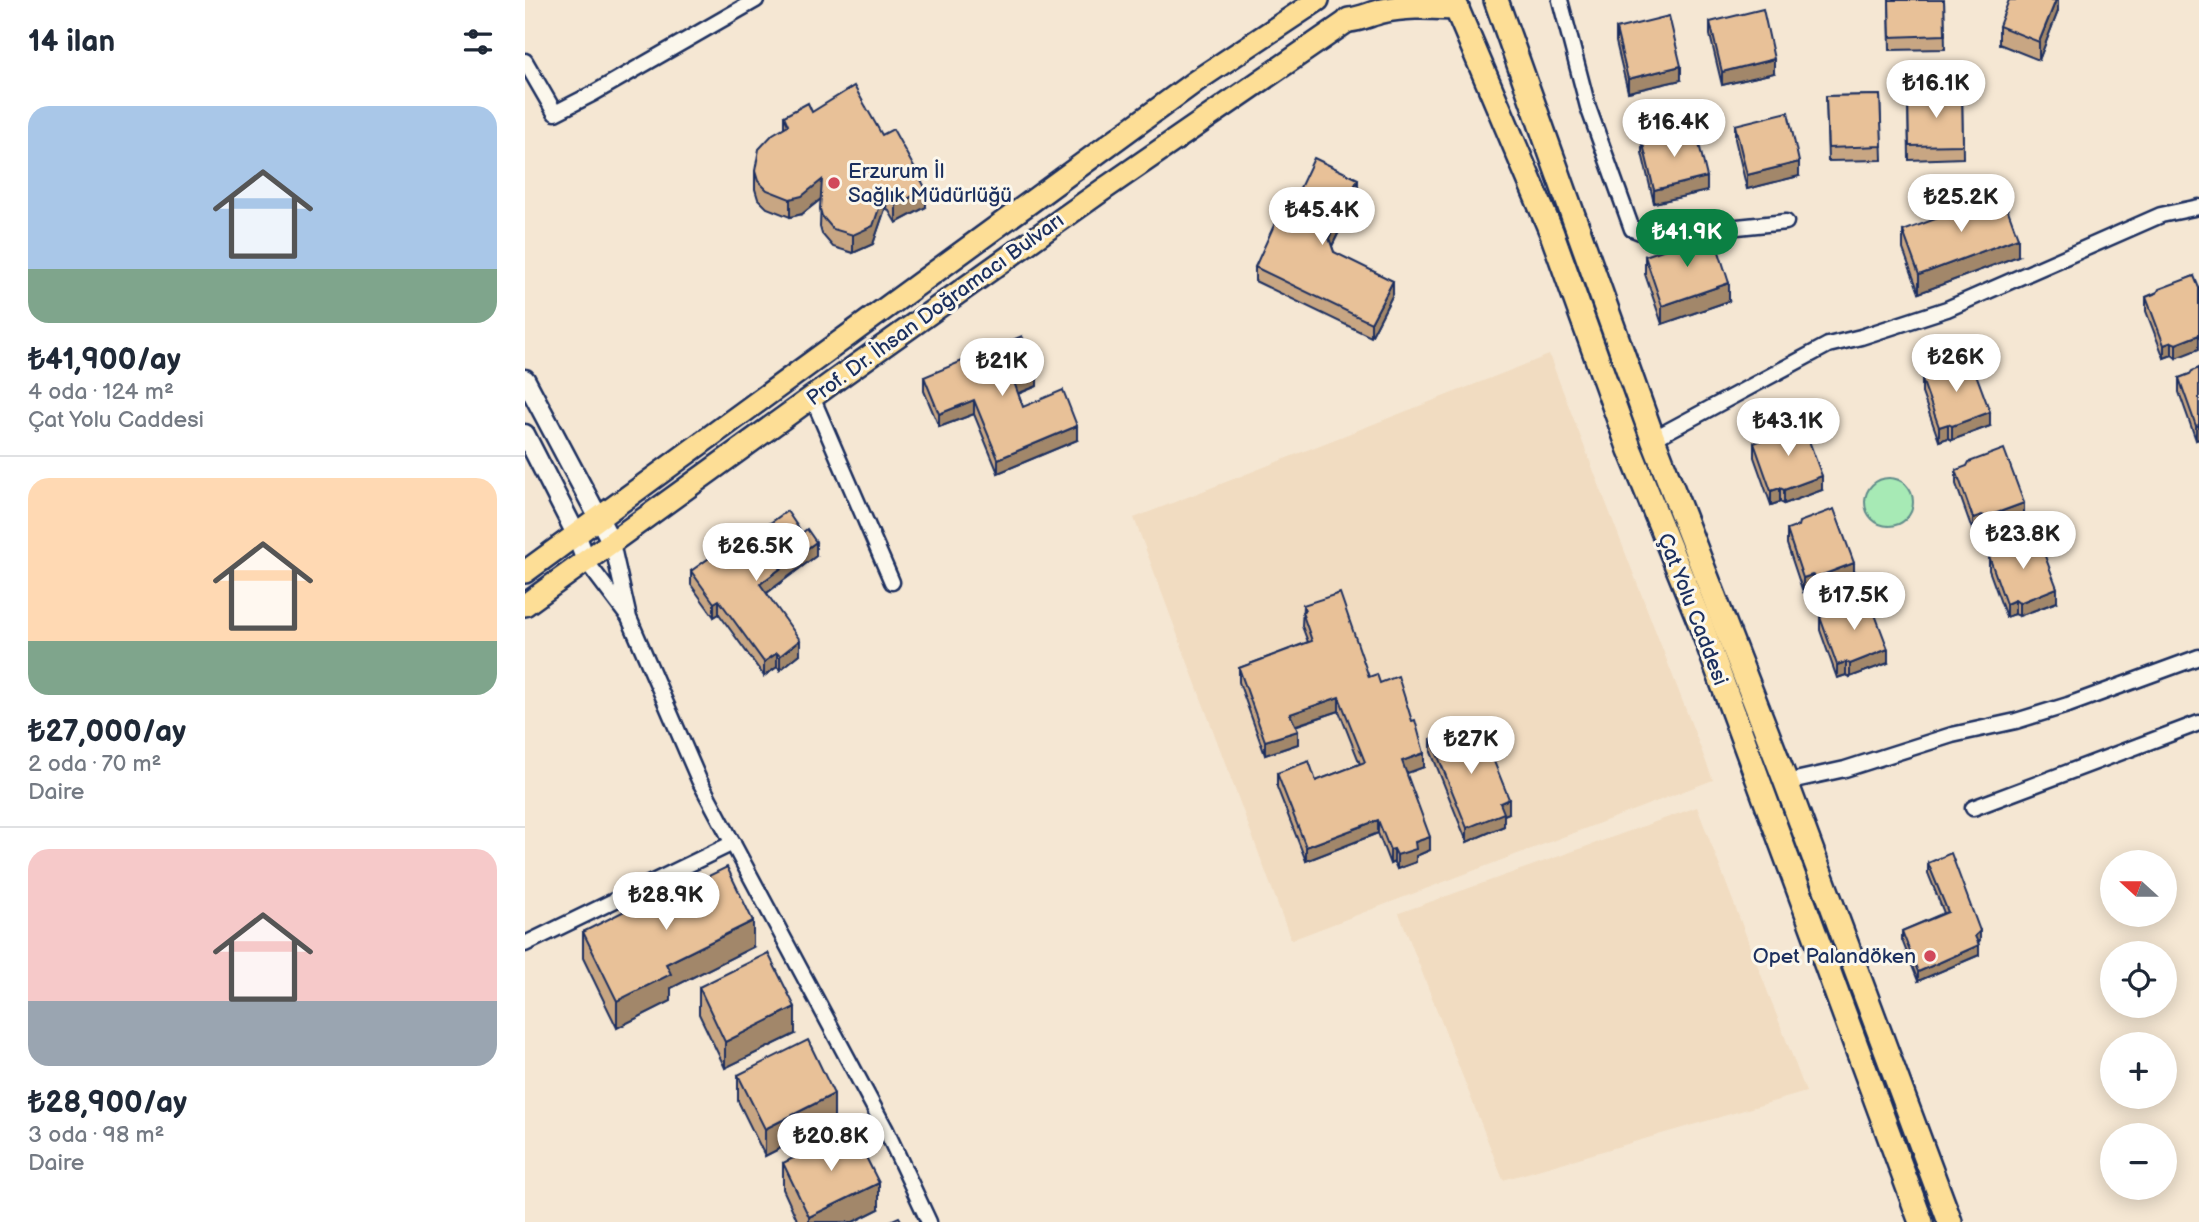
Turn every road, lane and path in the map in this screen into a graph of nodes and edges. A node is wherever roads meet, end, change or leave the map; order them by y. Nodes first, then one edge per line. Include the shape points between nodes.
1 (757, 0) edge
2 (1318, 0) edge
3 (1374, 0) edge
4 (1496, 0) edge
5 (1560, 0) edge
6 (1455, 4) edge
7 (1349, 20) junction
8 (525, 61) edge
9 (2199, 207) edge
10 (1786, 222) dead end
11 (525, 379) edge
12 (812, 397) junction
13 (525, 434) edge
14 (1653, 439) junction
15 (598, 519) junction
16 (576, 534) junction
17 (612, 543) junction
18 (586, 561) junction
19 (525, 572) edge
20 (892, 582) dead end
21 (525, 606) edge
22 (629, 618) junction
23 (2199, 657) edge
24 (2199, 723) edge
25 (1786, 782) junction
26 (1973, 808) dead end
27 (733, 843) junction
28 (525, 944) edge
29 (929, 1222) edge
30 (1921, 1222) edge
31 (1950, 1222) edge

1 - 8 street via 555,113
2 - 15 main road, Prof. Dr. İhsan Doğramacı Bulvarı via 1175,96
3 - 7 highway
4 - 14 highway, Çat Yolu Caddesi
5 - 10 street via 1588,107 1632,229 1650,236
6 - 7 highway via 1382,11
6 - 30 highway, Çat Yolu Caddesi via 1551,231
7 - 12 main road, Prof. Dr. İhsan Doğramacı Bulvarı
9 - 14 street via 2161,215 1947,309 1828,345
11 - 15 street
12 - 17 main road, Prof. Dr. İhsan Doğramacı Bulvarı
12 - 20 street
13 - 16 street
14 - 25 highway, Çat Yolu Caddesi
15 - 16 main road, Prof. Dr. İhsan Doğramacı Bulvarı
15 - 17 street
16 - 18 street
16 - 19 main road, Prof. Dr. İhsan Doğramacı Bulvarı
17 - 18 main road, Prof. Dr. İhsan Doğramacı Bulvarı
17 - 22 street
18 - 21 main road, Prof. Dr. İhsan Doğramacı Bulvarı
18 - 22 street
22 - 27 street via 699,780
23 - 25 street via 2017,721
24 - 26 street
25 - 31 highway, Çat Yolu Caddesi
27 - 28 street
27 - 29 street via 886,1130

